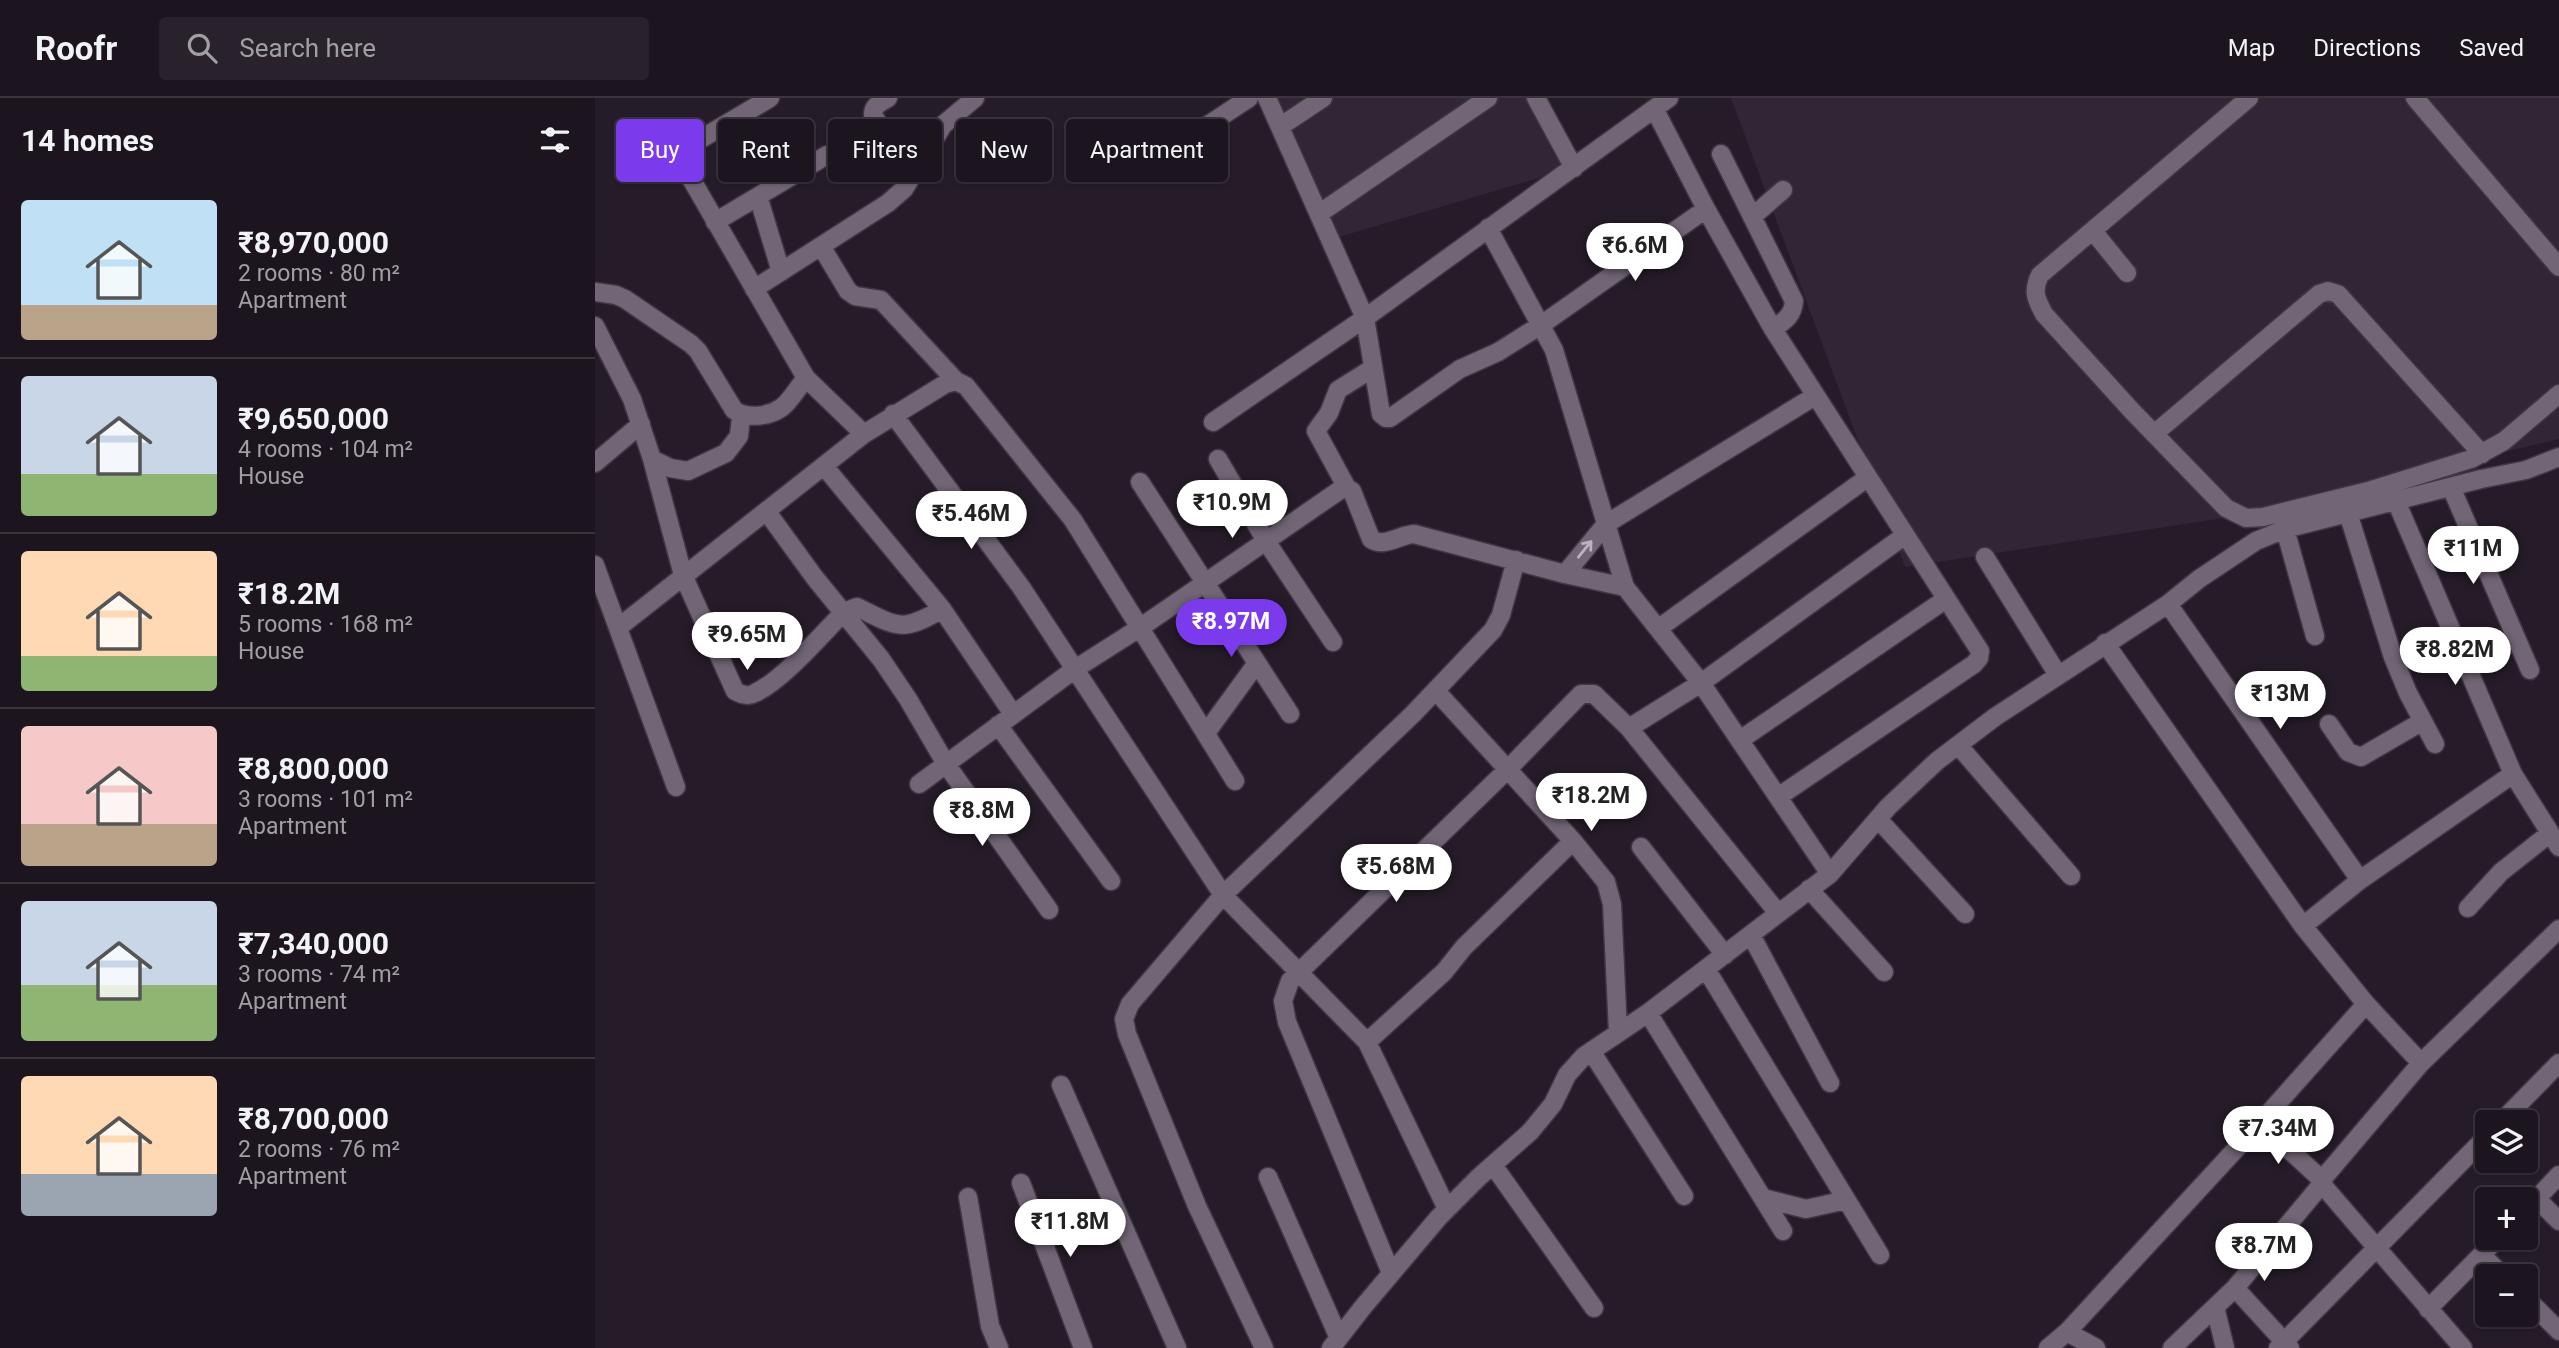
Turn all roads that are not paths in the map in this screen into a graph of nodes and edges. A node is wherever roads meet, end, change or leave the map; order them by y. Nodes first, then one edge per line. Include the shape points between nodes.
1 (769, 98) edge
2 (888, 98) edge
3 (975, 98) edge
4 (1249, 98) edge
5 (1267, 98) edge
6 (1322, 98) edge
7 (1487, 98) edge
8 (1537, 98) edge
9 (2249, 98) edge
10 (2415, 98) edge
11 (1662, 104) edge
12 (875, 119) edge
13 (1217, 119) edge
14 (1281, 126) junction
15 (942, 128) edge
16 (1721, 154) dead end
17 (827, 155) dead end
18 (1574, 168) junction
19 (908, 182) edge
20 (1783, 190) dead end
21 (758, 196) junction
22 (1706, 209) junction
23 (1320, 213) junction
24 (1752, 217) junction
25 (715, 222) junction
26 (1488, 228) junction
27 (2093, 231) junction
28 (821, 246) junction
29 (2559, 267) edge
30 (781, 272) junction
31 (2127, 273) dead end
32 (754, 289) junction
33 (595, 292) edge
34 (1365, 317) junction
35 (1541, 325) junction
36 (595, 326) edge
37 (1773, 329) junction
38 (1373, 368) junction
39 (806, 378) junction
40 (956, 382) junction
41 (2559, 394) edge
42 (1815, 396) junction
43 (893, 414) junction
44 (741, 416) junction
45 (1213, 422) dead end
46 (641, 424) junction
47 (2154, 433) junction
48 (864, 434) junction
49 (603, 446) edge
50 (2483, 454) junction
51 (2559, 457) edge
52 (652, 459) junction
53 (1219, 459) dead end
54 (595, 463) edge
55 (824, 466) junction
56 (1867, 478) junction
57 (1140, 482) dead end
58 (2451, 487) junction
59 (1347, 488) junction
60 (2396, 501) junction
61 (767, 512) junction
62 (2348, 513) junction
63 (1606, 524) junction
64 (2285, 529) junction
65 (1904, 536) junction
66 (1266, 541) junction
67 (1985, 556) dead end
68 (1516, 560) junction
69 (595, 565) edge
70 (1565, 574) junction
71 (683, 575) junction
72 (1203, 582) junction
73 (1625, 587) junction
74 (1946, 599) junction
75 (2168, 604) junction
76 (942, 609) junction
77 (844, 612) junction
78 (619, 627) junction
79 (1141, 627) junction
80 (1659, 628) junction
81 (2315, 636) dead end
82 (1333, 642) dead end
83 (2105, 643) junction
84 (1257, 663) junction
85 (1075, 669) junction
86 (2530, 670) dead end
87 (2058, 675) junction
88 (1702, 683) junction
89 (1436, 691) junction
90 (1013, 714) junction
91 (1290, 715) dead end
92 (2423, 721) junction
93 (2329, 724) dead end
94 (998, 725) junction
95 (1629, 728) junction
96 (1206, 733) junction
97 (1740, 740) junction
98 (2435, 744) dead end
99 (1958, 745) junction
100 (946, 764) junction
101 (1507, 769) junction
102 (2513, 774) junction
103 (1235, 781) dead end
104 (919, 785) dead end
105 (676, 788) dead end
106 (1778, 797) junction
107 (1878, 819) junction
108 (2554, 840) edge
109 (1573, 842) junction
110 (1641, 847) dead end
111 (1830, 874) junction
112 (2071, 876) dead end
113 (2360, 880) junction
114 (1111, 881) dead end
115 (1809, 890) junction
116 (1223, 895) junction
117 (2468, 908) dead end
118 (1049, 910) dead end
119 (1778, 913) junction
120 (1965, 914) dead end
121 (2303, 926) junction
122 (2559, 929) edge
123 (1751, 935) junction
124 (1725, 956) junction
125 (1706, 969) junction
126 (1299, 972) junction
127 (1884, 972) dead end
128 (2366, 1004) junction
129 (1649, 1013) junction
130 (1618, 1032) junction
131 (1367, 1042) junction
132 (1591, 1051) junction
133 (2421, 1063) junction
134 (2559, 1063) edge
135 (1830, 1083) dead end
136 (1061, 1085) dead end
137 (2513, 1110) edge
138 (2260, 1123) junction
139 (2475, 1148) edge
140 (1493, 1165) junction
141 (2559, 1175) edge
142 (1268, 1177) dead end
143 (2321, 1182) junction
144 (1021, 1183) dead end
145 (1684, 1196) dead end
146 (968, 1197) dead end
147 (1763, 1198) junction
148 (2538, 1198) edge
149 (1846, 1200) junction
150 (1447, 1209) junction
151 (2538, 1209) edge
152 (2559, 1221) edge
153 (1783, 1231) dead end
154 (2376, 1249) junction
155 (2487, 1250) edge
156 (1879, 1255) dead end
157 (2482, 1255) junction
158 (2491, 1264) edge
159 (1391, 1273) junction
160 (2235, 1288) junction
161 (2215, 1307) junction
162 (1594, 1308) dead end
163 (2428, 1309) junction
164 (2538, 1310) edge
165 (2559, 1331) edge
166 (2067, 1332) junction
167 (1335, 1343) edge
168 (2284, 1346) edge
169 (999, 1348) edge
170 (1083, 1348) edge
171 (1177, 1348) edge
172 (1263, 1348) edge
173 (2048, 1348) edge
174 (2096, 1348) edge
175 (2172, 1348) edge
176 (2225, 1348) edge
177 (2463, 1348) edge

1 - 25 street via 684,149 681,163
2 - 12 street via 873,110
3 - 15 street
4 - 13 street
5 - 14 street
6 - 14 street
7 - 23 street
8 - 18 street
9 - 27 street
10 - 29 street
11 - 18 street
11 - 22 street
14 - 23 street
16 - 24 street
17 - 21 street
18 - 26 street
19 - 28 street via 888,203
20 - 24 street
21 - 25 street
21 - 30 street
22 - 35 street
22 - 37 street
23 - 34 street
24 - 37 street via 1794,302 1794,310
25 - 32 street
26 - 34 street
26 - 35 street
27 - 31 street
27 - 47 street via 2041,275 2035,297 2044,314
28 - 30 street
28 - 40 street via 848,291 881,300
30 - 32 street
32 - 39 street
33 - 44 street via 625,299 691,344
34 - 38 street
34 - 45 street
35 - 38 street via 1460,369 1391,418 1381,414
35 - 63 street via 1554,350
36 - 46 street
37 - 42 street
38 - 59 street via 1338,390 1316,430
39 - 44 street via 782,408
39 - 48 street
40 - 43 street
40 - 79 street via 966,386 1073,520
41 - 50 street
42 - 56 street
42 - 63 street
43 - 48 street
43 - 85 street via 1021,587
44 - 52 street via 739,436 726,453 688,471
46 - 49 street
46 - 52 street
47 - 50 street via 2226,508 2246,518 2368,491
47 - 50 street via 2328,290 2339,294
48 - 55 street
49 - 54 street
51 - 58 street via 2526,470
52 - 71 street
53 - 66 street
55 - 61 street
55 - 76 street
56 - 65 street
56 - 80 street
57 - 72 street
58 - 60 street
58 - 86 street
59 - 66 street
59 - 68 street via 1376,543 1414,534
60 - 62 street
60 - 102 street
61 - 71 street
61 - 77 street
62 - 64 street
62 - 92 street via 2393,657
70 -> 63 street
63 - 73 street
64 - 75 street via 2256,541
64 - 81 street
65 - 74 street
65 - 88 street
66 - 72 street
66 - 82 street
67 - 87 street
68 - 70 street
68 - 89 street via 1493,630
69 - 78 street
70 - 73 street
71 - 77 street via 735,691 743,696 754,694 787,669
71 - 78 street
72 - 79 street
72 - 84 street
73 - 80 street
74 - 97 street
74 - 106 street via 1980,651 1979,658
75 - 83 street
75 - 113 street
76 - 77 street via 904,626 857,607
76 - 90 street
77 - 100 street via 908,699
78 - 105 street
79 - 85 street
79 - 96 street
80 - 88 street
83 - 87 street
83 - 121 street
84 - 91 street
84 - 96 street
85 - 90 street
85 - 116 street
87 - 99 street
88 - 95 street
88 - 97 street
89 - 101 street
89 - 116 street
90 - 94 street
92 - 93 street via 2361,757 2348,752
92 - 98 street
94 - 100 street
94 - 114 street
95 - 101 street via 1594,694 1581,694
95 - 119 street
96 - 103 street
97 - 106 street
99 - 107 street
99 - 112 street
100 - 104 street
100 - 118 street
101 - 109 street
101 - 126 street
102 - 108 street
102 - 113 street
106 - 111 street
107 - 111 street
107 - 120 street
108 - 117 street via 2501,872
109 - 130 street via 1610,891
109 - 131 street
110 - 124 street
111 - 115 street
113 - 121 street
115 - 119 street
115 - 127 street
116 - 126 street
116 - 172 street via 1130,1004 1124,1019 1126,1034 1197,1206
119 - 123 street
121 - 128 street
122 - 133 street
123 - 124 street
123 - 135 street
124 - 125 street
125 - 129 street
125 - 149 street
126 - 131 street
126 - 159 street via 1290,981 1283,1001 1287,1022
128 - 133 street
128 - 138 street
129 - 130 street
129 - 147 street
130 - 132 street
131 - 150 street
132 - 140 street via 1567,1075 1553,1104 1530,1132
132 - 145 street
133 - 143 street
134 - 137 street
136 - 171 street
138 - 143 street
138 - 166 street
139 - 154 street
140 - 150 street
140 - 162 street
141 - 148 street
142 - 167 street
143 - 154 street
143 - 160 street
144 - 170 street
146 - 169 street via 990,1326
147 - 149 street via 1806,1209
147 - 153 street
149 - 156 street
150 - 159 street
151 - 152 street
154 - 163 street
154 - 168 street
155 - 157 street
157 - 158 street
157 - 163 street
159 - 167 street
160 - 161 street
160 - 168 street
161 - 175 street
161 - 176 street
163 - 177 street
164 - 165 street
166 - 173 street
166 - 174 street

